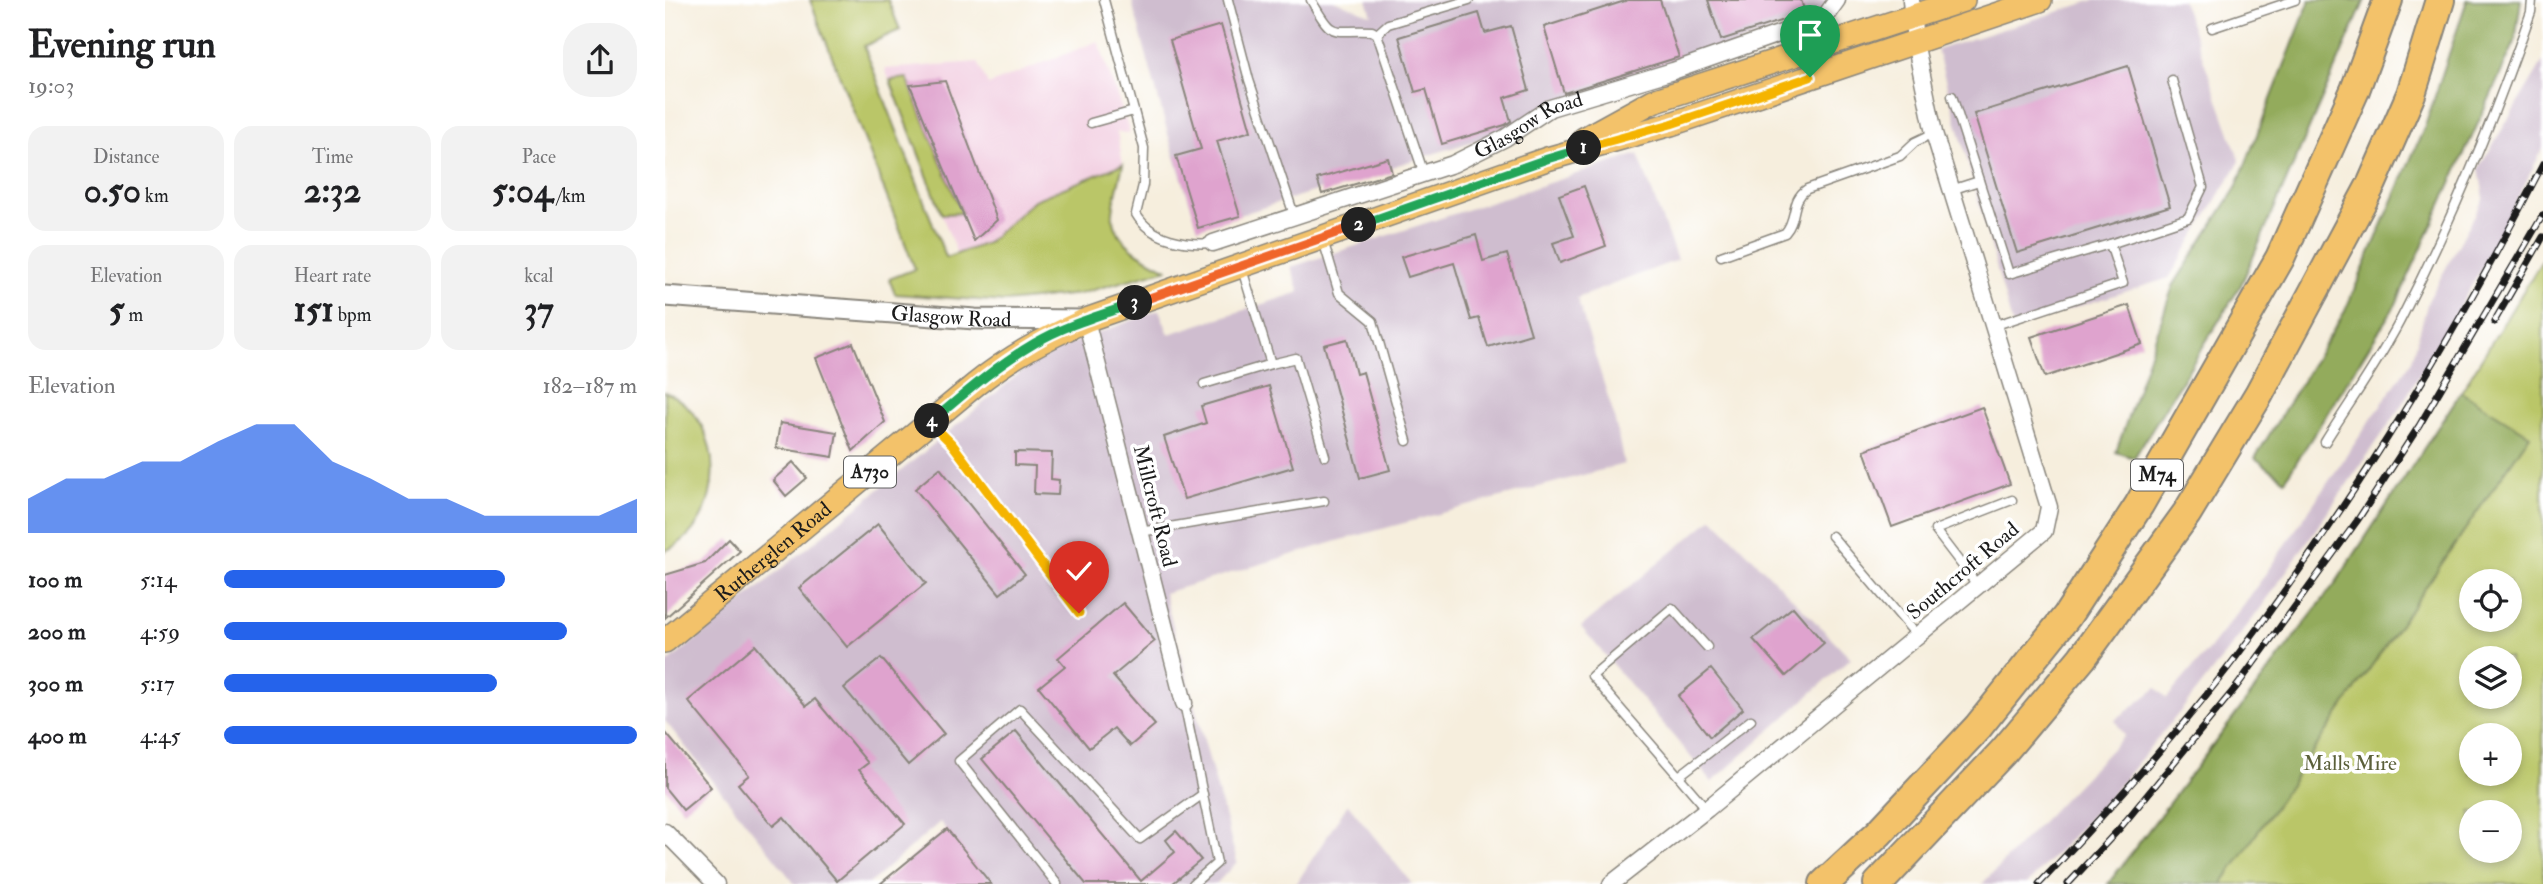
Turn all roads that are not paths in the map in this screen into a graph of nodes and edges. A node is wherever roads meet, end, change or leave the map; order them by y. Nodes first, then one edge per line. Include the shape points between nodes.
1 (1104, 0) edge
2 (1228, 0) edge
3 (1311, 0) edge
4 (1469, 0) edge
5 (1837, 0) edge
6 (1963, 0) edge
7 (2041, 0) edge
8 (2295, 0) edge
9 (2388, 0) edge
10 (2440, 0) edge
11 (2532, 0) edge
12 (1912, 8) edge
13 (2212, 28) dead end
14 (1377, 34) junction
15 (1915, 42) junction
16 (2172, 80) dead end
17 (1952, 96) dead end
18 (1134, 111) junction
19 (1091, 123) dead end
20 (1934, 133) junction
21 (1547, 159) junction
22 (1424, 174) junction
23 (1979, 181) junction
24 (1951, 190) junction
25 (1295, 218) junction
26 (1322, 238) junction
27 (1213, 243) joint
28 (2110, 244) junction
29 (1721, 256) dead end
30 (1241, 266) junction
31 (665, 296) edge
32 (1086, 320) junction
33 (1993, 326) junction
34 (1271, 364) junction
35 (1204, 384) dead end
36 (930, 422) junction
37 (1408, 441) dead end
38 (2325, 442) dead end
39 (1325, 456) dead end
40 (2013, 500) dead end
41 (1324, 501) dead end
42 (1140, 532) junction
43 (1832, 536) dead end
44 (1978, 586) junction
45 (1079, 613) dead end
46 (1917, 636) junction
47 (665, 640) edge
48 (1707, 648) dead end
49 (1184, 703) joint
50 (1751, 720) dead end
51 (1679, 776) junction
52 (1203, 794) junction
53 (1707, 809) junction
54 (665, 832) edge
55 (716, 884) edge
56 (1057, 884) edge
57 (1193, 884) edge
58 (1611, 884) edge
59 (1824, 884) edge
60 (1878, 884) edge

1 - 18 lane
2 - 25 lane
3 - 14 lane via 1332,30
4 - 14 lane via 1388,24
5 - 22 street, Glasgow Road via 1824,18 1550,108 1505,138
6 - 12 main road, Glasgow Road / A730
7 - 15 main road, Glasgow Road / A730
8 - 13 lane
9 - 59 highway, M74 via 2355,90 2280,258 2139,505 2067,616 1978,727 1879,833
10 - 60 highway, M74 via 2411,94 2372,183 2259,394 2187,513 2082,658 2003,752
11 - 38 lane via 2502,96 2402,318
12 - 15 street
12 - 21 main road, Glasgow Road / A730 via 1653,101
14 - 22 lane
15 - 20 street, Southcroft Road
15 - 21 main road, Glasgow Road / A730 via 1671,124
16 - 28 lane via 2203,187 2188,218
17 - 23 lane
18 - 19 lane
18 - 27 lane via 1144,148 1136,214 1143,226 1192,244
20 - 24 street, Southcroft Road
20 - 29 lane via 1900,156 1807,188 1796,199 1786,233
21 - 26 main road, Glasgow Road / A730
22 - 25 street, Glasgow Road
23 - 24 lane
23 - 28 lane via 2009,274
24 - 33 street, Southcroft Road
25 - 27 street, Glasgow Road
26 - 30 main road, Glasgow Road / A730
26 - 37 lane via 1339,293 1373,321
28 - 33 lane via 2123,283
30 - 32 main road, Glasgow Road / A730
30 - 34 lane
31 - 32 street, Glasgow Road via 975,319
32 - 36 main road, Rutherglen Road / A730 via 1037,341 1004,362
32 - 42 street, Millcroft Road
33 - 44 street, Southcroft Road via 2049,507 2044,531
34 - 35 lane
34 - 39 lane via 1296,358
36 - 45 lane via 952,444
36 - 47 main road, Rutherglen Road / A730
40 - 44 lane via 1935,530
41 - 42 lane
42 - 49 street, Millcroft Road
43 - 46 lane
44 - 46 street, Southcroft Road
46 - 53 street, Southcroft Road
48 - 51 lane via 1672,608 1593,676
49 - 52 lane
50 - 51 lane
51 - 53 lane
52 - 56 lane via 1140,839 1020,709 959,761
52 - 57 lane via 1217,863
53 - 58 street, Southcroft Road
54 - 55 street

